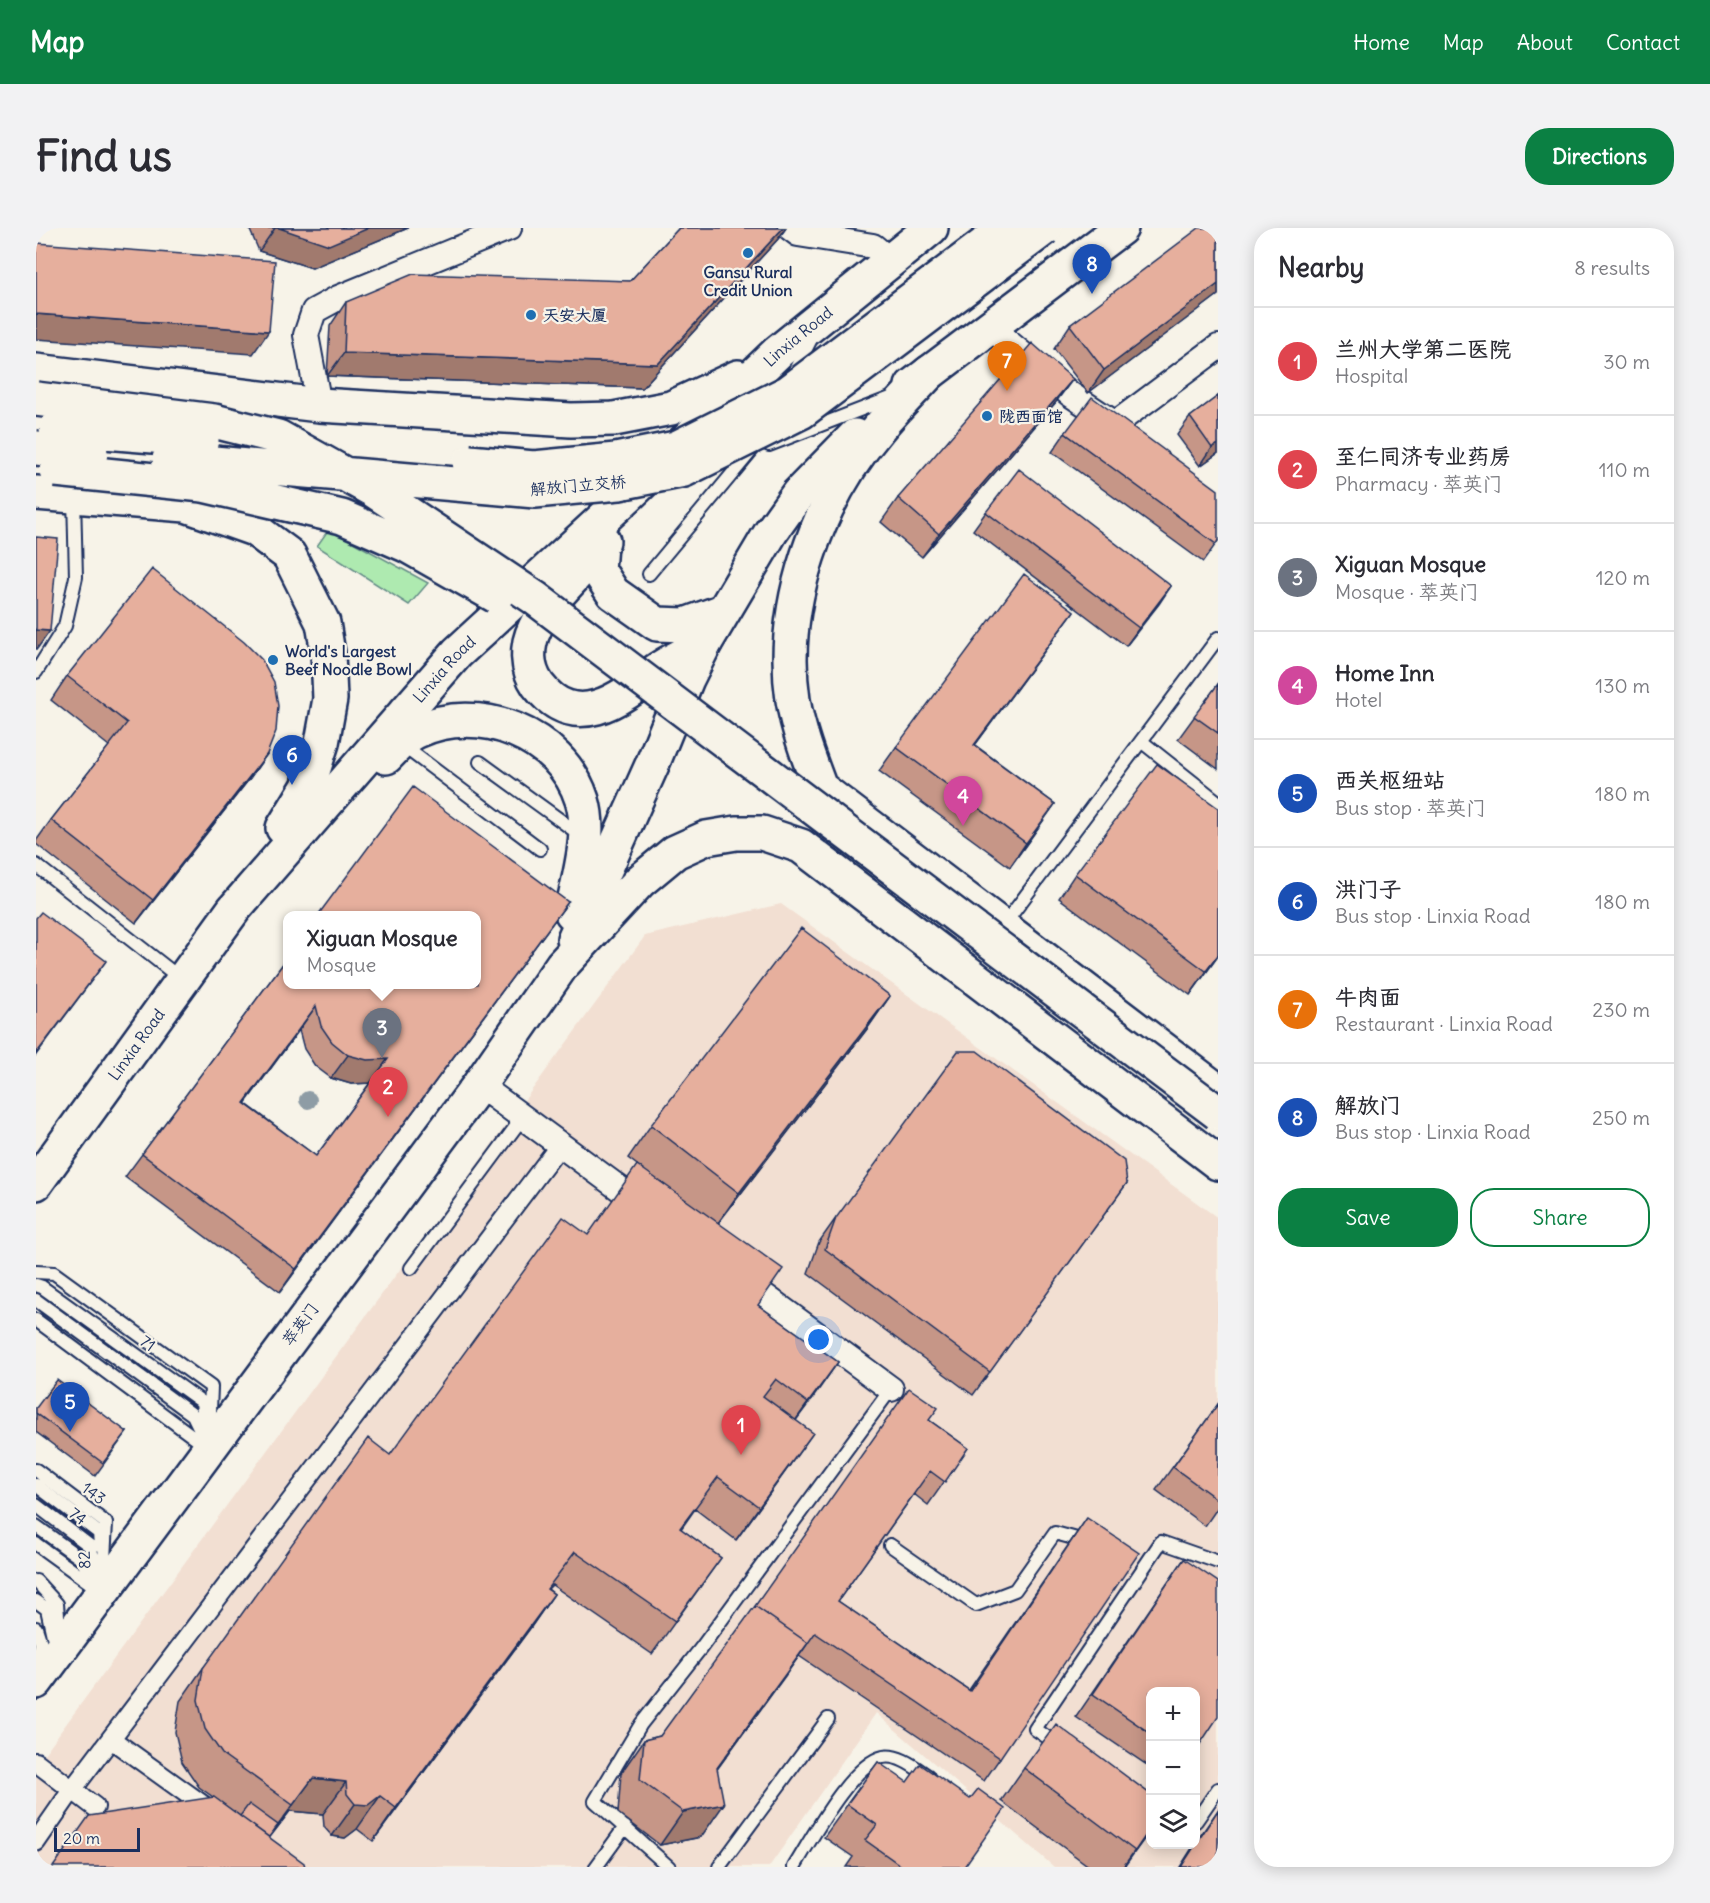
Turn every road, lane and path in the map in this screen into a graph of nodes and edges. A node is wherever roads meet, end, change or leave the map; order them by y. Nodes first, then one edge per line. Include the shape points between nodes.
1 (509, 228) edge
2 (790, 228) edge
3 (932, 228) edge
4 (1006, 228) edge
5 (1045, 228) edge
6 (1121, 228) edge
7 (876, 245) edge
8 (823, 316) junction
9 (990, 327) junction
10 (1218, 347) edge
11 (778, 352) junction
12 (36, 371) edge
13 (930, 372) junction
14 (902, 394) junction
15 (36, 399) edge
16 (319, 405) junction
17 (36, 426) edge
18 (754, 451) junction
19 (48, 475) edge
20 (631, 493) junction
21 (600, 544) junction
22 (649, 574) dead end
23 (723, 611) junction
24 (1218, 638) edge
25 (705, 643) junction
26 (36, 672) edge
27 (1141, 741) junction
28 (400, 743) junction
29 (480, 762) dead end
30 (1218, 802) edge
31 (586, 839) junction
32 (540, 849) dead end
33 (36, 865) edge
34 (234, 909) junction
35 (1001, 928) junction
36 (562, 965) junction
37 (182, 980) junction
38 (479, 1085) junction
39 (1218, 1091) edge
40 (1218, 1113) edge
41 (523, 1117) junction
42 (1218, 1134) edge
43 (560, 1144) junction
44 (1218, 1163) edge
45 (36, 1183) edge
46 (664, 1221) edge
47 (721, 1263) edge
48 (411, 1268) dead end
49 (36, 1272) edge
50 (36, 1285) edge
51 (36, 1300) edge
52 (36, 1320) edge
53 (891, 1389) joint
54 (208, 1448) junction
55 (36, 1470) edge
56 (36, 1485) edge
57 (36, 1505) edge
58 (36, 1526) edge
59 (36, 1544) edge
60 (890, 1545) edge
61 (1098, 1545) edge
62 (1218, 1562) edge
63 (36, 1581) edge
64 (102, 1592) junction
65 (36, 1601) edge
66 (36, 1628) edge
67 (36, 1671) edge
68 (36, 1681) edge
69 (828, 1719) dead end
70 (111, 1739) junction
71 (1073, 1755) edge
72 (36, 1762) edge
73 (938, 1784) edge
74 (1218, 1789) edge
75 (72, 1790) junction
76 (95, 1807) dead end
77 (1200, 1815) edge
78 (224, 1821) edge
79 (625, 1827) junction
80 (36, 1842) edge
81 (596, 1867) edge
82 (669, 1867) edge
83 (719, 1867) edge
84 (794, 1867) edge

1 - 16 street via 314,311 306,335
2 - 7 street via 798,234
3 - 7 main road, Linxia Road
4 - 17 main road, 解放门立交桥, bridge via 789,392 676,448 615,460 534,468
5 - 19 main road, 解放门立交桥, bridge via 801,412 684,470 619,483 535,491
6 - 9 main road
7 - 8 main road, Linxia Road
8 - 11 main road, Linxia Road
8 - 18 lane
9 - 10 street via 1070,394 1125,430
9 - 13 main road
11 - 16 main road via 699,397 671,408 614,419 571,420
11 - 20 main road, Linxia Road
12 - 16 main road
13 - 14 main road
13 - 35 main road via 877,430 844,479 814,538 801,574 793,615 793,699 819,788
14 - 18 lane
14 - 23 main road via 798,494
15 - 40 main road, bridge via 214,421 278,437 373,490 535,598
18 - 22 lane
19 - 26 lane via 74,587 65,626
19 - 34 main road via 186,505 254,529 289,555 323,623 330,699 322,743 308,787
19 - 42 main road, bridge via 203,485 342,517 406,545 464,577 525,612
20 - 21 main road
20 - 34 main road, Linxia Road via 457,653
21 - 23 main road via 598,570 613,593 657,624 684,625
21 - 25 main road via 535,628 528,654 530,672 550,697 580,708 612,703
23 - 25 main road
24 - 27 lane
25 - 36 main road
27 - 30 lane
27 - 35 lane
28 - 31 main road via 416,731 440,723 491,721 513,728 548,752 574,781 583,802
28 - 32 lane
28 - 34 main road
29 - 31 lane
31 - 36 main road
33 - 37 lane
34 - 37 main road, Linxia Road
35 - 39 main road
36 - 38 main road, 萃英门
36 - 44 main road via 639,881 675,852 706,838 762,833 801,846
37 - 45 main road, Linxia Road
38 - 41 street
38 - 54 main road, 萃英门
41 - 43 street
41 - 48 lane
43 - 46 street
43 - 70 street
47 - 53 street
49 - 54 lane via 54,1273 211,1387
50 - 54 lane, 71 via 202,1401
51 - 54 lane via 193,1414
52 - 54 lane
53 - 79 lane via 701,1648 640,1724 608,1775 595,1801
54 - 64 main road, 萃英门
55 - 64 lane, 143 via 106,1522
56 - 64 lane, 82 via 99,1533
57 - 64 lane, 74 via 90,1546
58 - 64 lane via 80,1558
59 - 64 lane
60 - 61 lane via 976,1605 1015,1590 1055,1533
62 - 71 lane via 1161,1542 1145,1558 1035,1729
63 - 68 lane via 57,1604 62,1635
64 - 68 main road, 萃英门
65 - 68 lane via 47,1609 55,1633
66 - 67 lane via 41,1643
69 - 83 lane
70 - 75 street
70 - 78 street
72 - 75 street
73 - 84 lane via 915,1766 898,1759 883,1757 870,1764 842,1789
74 - 77 lane
75 - 76 street
75 - 80 street
79 - 81 lane
79 - 82 lane

